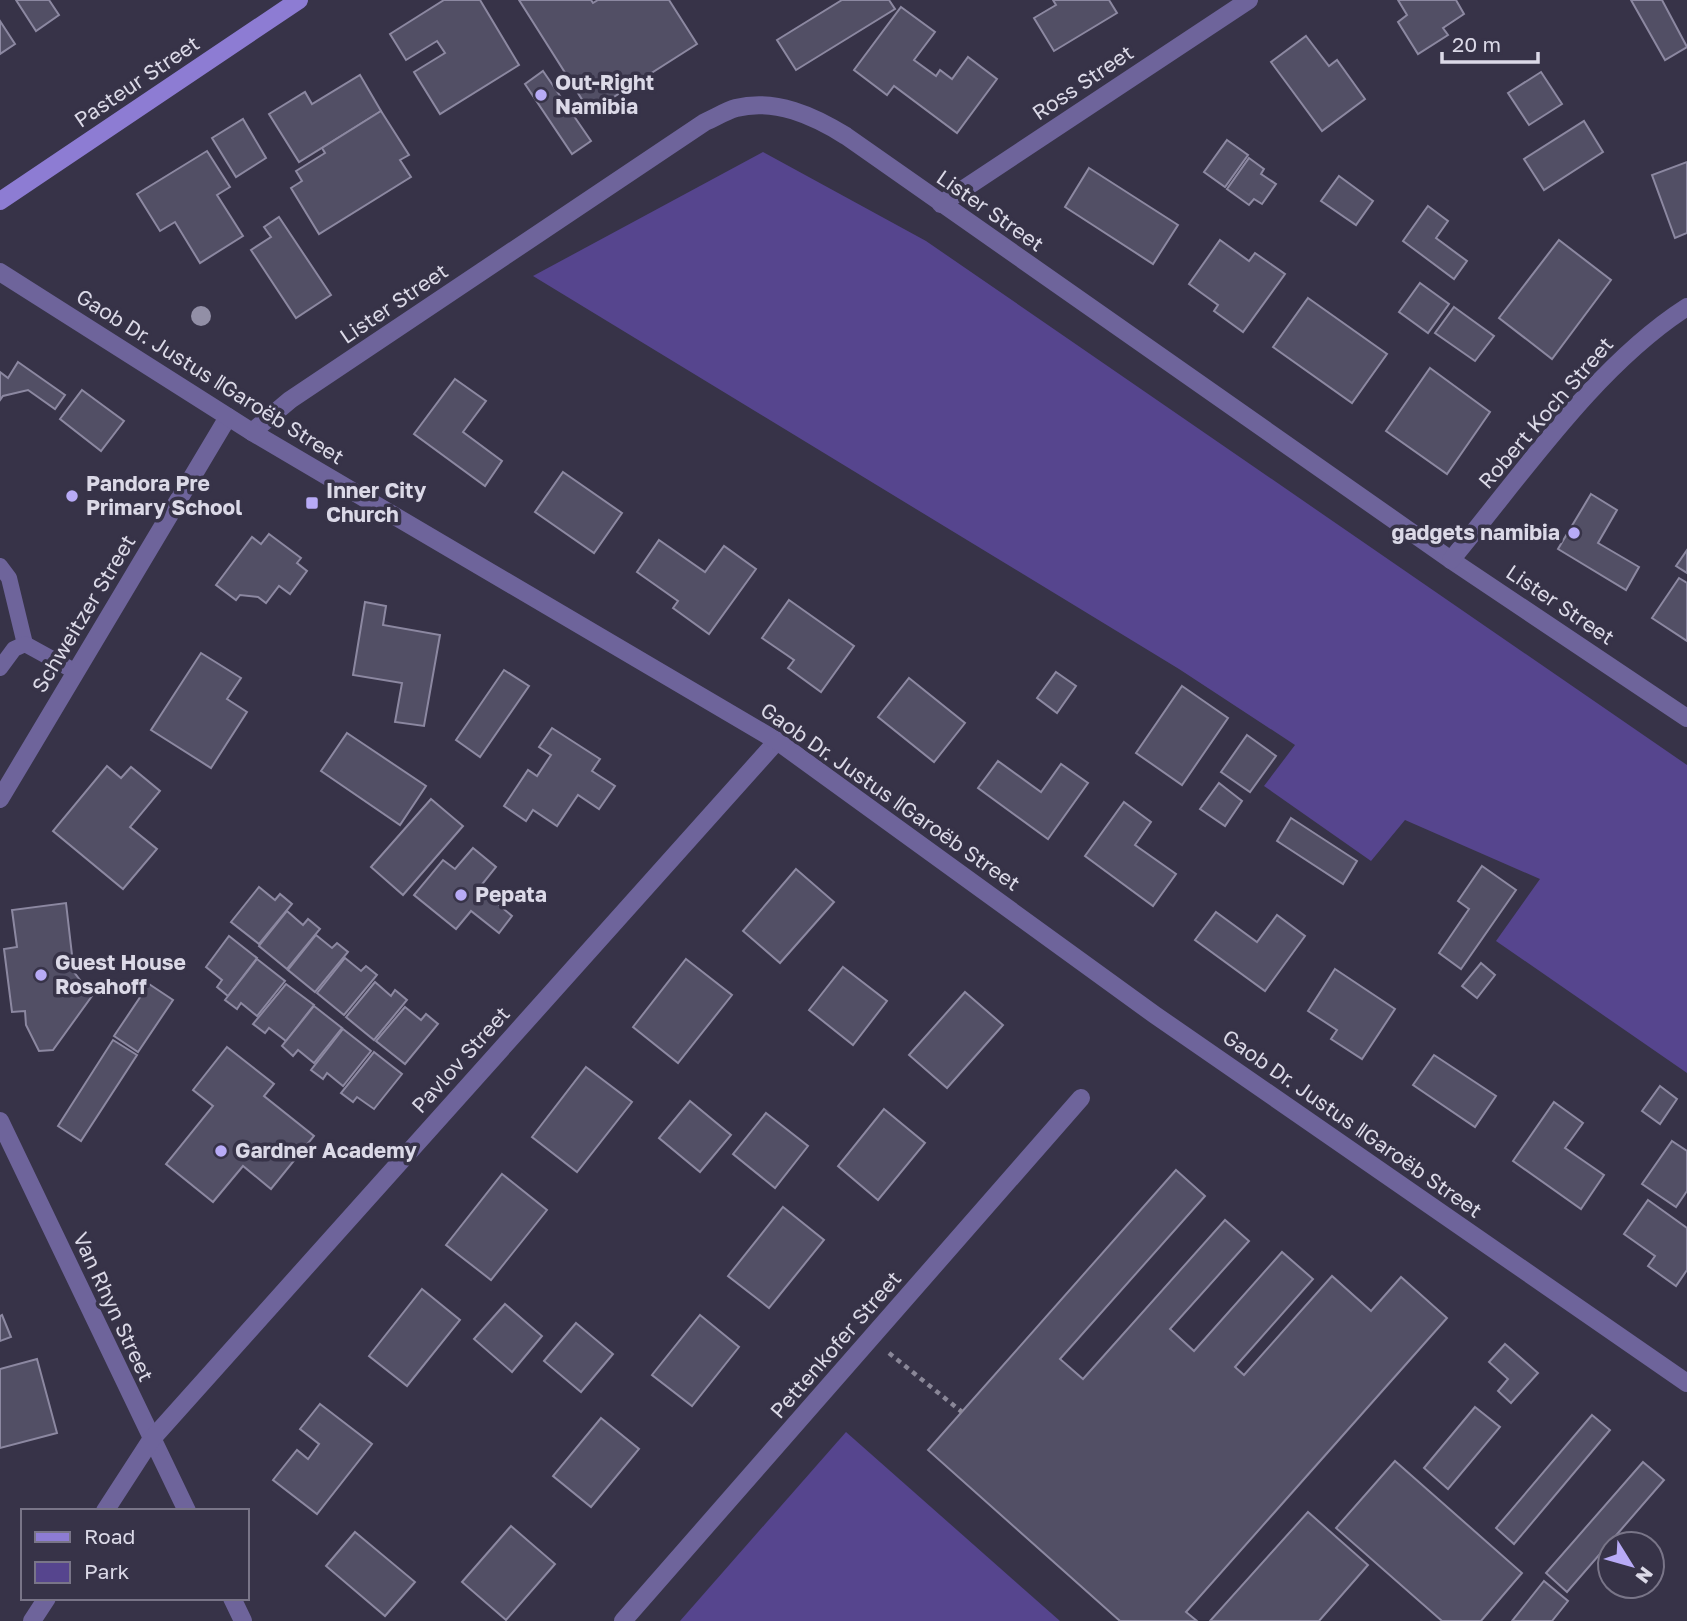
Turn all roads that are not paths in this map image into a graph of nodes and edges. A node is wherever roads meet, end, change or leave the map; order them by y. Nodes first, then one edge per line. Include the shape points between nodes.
1 (299, 0) edge
2 (1249, 0) edge
3 (0, 201) edge
4 (941, 204) junction
5 (0, 272) edge
6 (1687, 307) edge
7 (228, 417) junction
8 (252, 432) junction
9 (1451, 560) junction
10 (0, 566) edge
11 (25, 644) junction
12 (0, 668) edge
13 (76, 672) junction
14 (1687, 718) edge
15 (777, 741) junction
16 (0, 799) edge
17 (1081, 1098) dead end
18 (0, 1121) edge
19 (1687, 1383) edge
20 (152, 1440) junction
21 (106, 1509) edge
22 (186, 1509) edge
23 (46, 1600) edge
24 (233, 1600) edge
25 (32, 1621) edge
26 (243, 1621) edge
27 (623, 1621) edge

1 - 3 main road, Pasteur Street
2 - 4 street, Ross Street
4 - 8 street, Lister Street via 821,121 793,110 736,108 705,122 290,400
4 - 9 street, Lister Street
5 - 7 street, Gaob Dr. Justus ǁGaroëb Street
6 - 9 street, Robert Koch Street via 1631,349 1596,385
7 - 8 street, Gaob Dr. Justus ǁGaroëb Street
7 - 13 street, Schweitzer Street
8 - 15 street, Gaob Dr. Justus ǁGaroëb Street
9 - 14 street, Lister Street
10 - 11 lane via 9,578
11 - 12 lane via 14,649
11 - 13 lane
13 - 16 street, Schweitzer Street
15 - 19 street, Gaob Dr. Justus ǁGaroëb Street via 1155,1015
15 - 20 street, Pavlov Street
17 - 27 street, Pettenkofer Street
18 - 20 street, Van Rhyn Street
20 - 21 street, Pavlov Street
20 - 22 street, Van Rhyn Street
23 - 25 street
24 - 26 street

